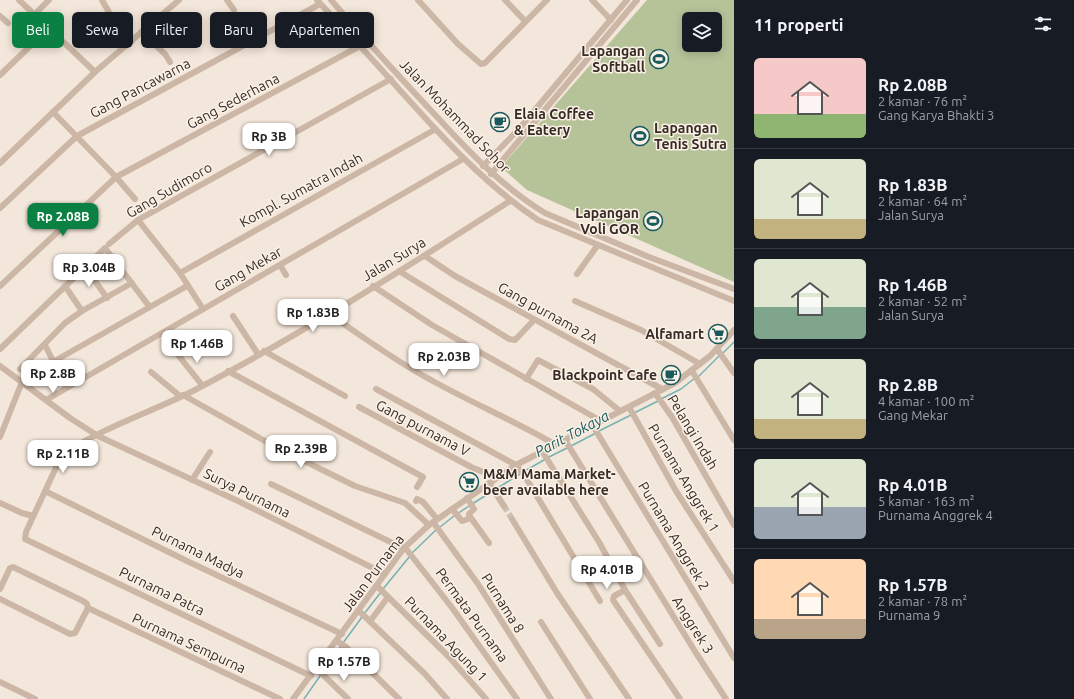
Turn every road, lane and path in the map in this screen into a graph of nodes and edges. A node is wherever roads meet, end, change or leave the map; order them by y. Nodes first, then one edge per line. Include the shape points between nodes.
1 (19, 0) edge
2 (49, 0) edge
3 (102, 0) edge
4 (179, 0) edge
5 (227, 0) edge
6 (331, 0) edge
7 (418, 0) edge
8 (505, 0) edge
9 (547, 0) edge
10 (592, 0) edge
11 (627, 0) edge
12 (637, 0) edge
13 (319, 2) edge
14 (234, 10) dead end
15 (33, 12) edge
16 (37, 12) edge
17 (109, 12) edge
18 (165, 12) edge
19 (328, 12) edge
20 (0, 16) edge
21 (611, 20) junction
22 (525, 21) junction
23 (8, 23) dead end
24 (141, 32) edge
25 (133, 39) edge
26 (64, 42) edge
27 (28, 48) edge
28 (123, 48) edge
29 (158, 48) edge
30 (356, 48) edge
31 (362, 48) edge
32 (170, 62) dead end
33 (572, 65) junction
34 (578, 69) junction
35 (95, 72) junction
36 (0, 75) edge
37 (391, 79) junction
38 (420, 100) junction
39 (414, 107) junction
40 (53, 112) junction
41 (518, 129) junction
42 (434, 130) junction
43 (523, 134) junction
44 (77, 136) junction
45 (463, 159) junction
46 (0, 163) edge
47 (483, 166) junction
48 (491, 174) junction
49 (116, 176) junction
50 (135, 199) dead end
51 (510, 201) junction
52 (0, 208) edge
53 (545, 213) junction
54 (138, 220) junction
55 (538, 220) junction
56 (107, 246) junction
57 (597, 247) junction
58 (424, 256) junction
59 (649, 257) junction
60 (280, 265) junction
61 (645, 265) junction
62 (85, 267) junction
63 (399, 271) junction
64 (180, 273) junction
65 (577, 274) dead end
66 (286, 275) dead end
67 (132, 283) junction
68 (0, 286) edge
69 (65, 286) junction
70 (187, 286) junction
71 (373, 286) junction
72 (734, 289) edge
73 (107, 298) junction
74 (575, 301) dead end
75 (734, 301) edge
76 (149, 306) junction
77 (203, 309) junction
78 (82, 311) junction
79 (329, 314) junction
80 (232, 316) dead end
81 (534, 320) junction
82 (734, 330) edge
83 (45, 345) junction
84 (0, 349) edge
85 (261, 353) junction
86 (721, 353) junction
87 (178, 355) dead end
88 (53, 361) junction
89 (700, 364) junction
90 (0, 366) edge
91 (20, 369) dead end
92 (228, 371) junction
93 (151, 372) dead end
94 (694, 373) junction
95 (734, 373) edge
96 (526, 379) junction
97 (22, 382) junction
98 (202, 385) junction
99 (662, 389) junction
100 (376, 390) dead end
101 (656, 395) junction
102 (182, 396) junction
103 (345, 396) dead end
104 (46, 400) junction
105 (359, 407) dead end
106 (630, 409) junction
107 (620, 411) junction
108 (601, 422) junction
109 (594, 428) junction
110 (98, 436) junction
111 (0, 437) edge
112 (734, 440) edge
113 (566, 441) junction
114 (556, 444) junction
115 (210, 452) dead end
116 (543, 453) junction
117 (517, 467) junction
118 (498, 478) junction
119 (192, 480) junction
120 (271, 484) dead end
121 (490, 485) junction
122 (417, 487) dead end
123 (45, 491) junction
124 (468, 499) junction
125 (416, 501) dead end
126 (0, 503) edge
127 (504, 506) tunnel mouth
128 (452, 509) junction
129 (33, 516) junction
130 (470, 518) junction
131 (512, 519) tunnel mouth
132 (433, 522) junction
133 (734, 525) edge
134 (489, 543) dead end
135 (406, 549) junction
136 (384, 574) junction
137 (734, 581) edge
138 (379, 588) junction
139 (0, 589) edge
140 (625, 590) junction
141 (387, 595) junction
142 (0, 600) edge
143 (600, 601) dead end
144 (88, 608) junction
145 (365, 616) junction
146 (541, 622) dead end
147 (342, 634) junction
148 (341, 644) junction
149 (660, 644) dead end
150 (734, 658) edge
151 (318, 671) junction
152 (311, 676) junction
153 (0, 682) edge
154 (35, 699) edge
155 (280, 699) edge
156 (293, 699) edge
157 (348, 699) edge
158 (399, 699) edge
159 (447, 699) edge
160 (486, 699) edge
161 (517, 699) edge
162 (551, 699) edge
163 (590, 699) edge
164 (629, 699) edge
165 (680, 699) edge
166 (726, 699) edge

1 - 15 street
2 - 16 street
3 - 17 street
4 - 18 street
5 - 14 street
6 - 38 street, Jalan Mohammad Sohor
7 - 22 street via 480,64 485,63
8 - 22 street
9 - 22 street
10 - 21 street
11 - 21 street
12 - 34 street
13 - 19 street, Jalan Mohammad Sohor
13 - 44 street, Gang Pancawarna
20 - 23 street
21 - 33 street
24 - 25 street
26 - 35 street
27 - 36 street
28 - 35 street
29 - 32 street
30 - 49 street, Gang Sederhana
31 - 37 street, Jalan Mohammad Sohor
33 - 34 street
33 - 41 street
34 - 43 street
35 - 40 street
37 - 39 street, Jalan Mohammad Sohor
37 - 54 street, Gang Sudimoro
38 - 39 street
38 - 47 street, Jalan Mohammad Sohor
39 - 42 street, Jalan Mohammad Sohor
40 - 44 street
40 - 46 street
41 - 43 street
41 - 47 street
42 - 45 street, Jalan Mohammad Sohor
42 - 64 street, Kompl. Sumatra Indah
43 - 48 street
44 - 49 street
44 - 52 street, Gang Pancawarna
45 - 51 street, Jalan Mohammad Sohor
45 - 60 street, Gang Mekar
47 - 48 street, Jalan Mohammad Sohor
48 - 53 street, Jalan Mohammad Sohor
49 - 50 street
49 - 68 street, Gang Sederhana
51 - 55 street, Jalan Mohammad Sohor
51 - 58 street, Jalan Surya
53 - 55 street
53 - 59 street, Jalan Mohammad Sohor
54 - 56 street, Gang Sudimoro
54 - 64 street
55 - 57 street, Jalan Mohammad Sohor
56 - 62 street, Gang Sudimoro
56 - 67 street
57 - 61 street, Jalan Mohammad Sohor
57 - 65 street
58 - 63 street, Jalan Surya
58 - 81 street, Gang purnama 2A
59 - 61 street
59 - 72 street, Jalan Mohammad Sohor
60 - 66 street
60 - 77 street, Gang Mekar
61 - 75 street, Jalan Mohammad Sohor
62 - 69 street, Gang Sudimoro
62 - 73 street
63 - 71 street, Jalan Surya
63 - 81 street via 509,339 515,340
64 - 70 street
67 - 73 street
67 - 76 street
69 - 78 street
69 - 84 street, Gang Sudimoro
70 - 76 street
70 - 77 street
71 - 79 street, Jalan Surya
71 - 96 street via 432,325
73 - 78 street
74 - 89 street via 641,330
76 - 88 street
77 - 104 street, Gang Mekar
78 - 83 street via 63,325
79 - 85 street, Jalan Surya
79 - 114 street via 429,379
80 - 85 street
81 - 99 street, Gang purnama 2A
82 - 86 street, Jalan Purnama
83 - 88 street
83 - 91 street
85 - 92 street, Jalan Surya
85 - 103 street
86 - 89 street, Jalan Purnama
86 - 95 street
87 - 98 street
88 - 97 street
89 - 94 street, Jalan Purnama
90 - 97 street, Surya Purnama
92 - 98 street, Jalan Surya
92 - 122 street via 423,477
93 - 102 street
94 - 99 street, Jalan Purnama
94 - 112 street
96 - 107 street via 538,360 593,389
96 - 108 street
97 - 104 street, Surya Purnama
97 - 111 street
98 - 102 street, Jalan Surya
99 - 101 street, Jalan Purnama
100 - 117 street
101 - 106 street, Jalan Purnama
101 - 133 street, Pelangi Indah
102 - 110 street, Jalan Surya
102 - 132 street via 355,486 405,503
104 - 110 street, Surya Purnama
105 - 118 street, Gang purnama V via 471,467
106 - 107 street, Jalan Purnama
106 - 137 street, Purnama Anggrek 1 via 676,491
107 - 108 street, Jalan Purnama
108 - 109 street, Jalan Purnama
109 - 113 street, Jalan Purnama
109 - 150 street, Purnama Anggrek 2
110 - 119 street, Surya Purnama
110 - 123 street, Jalan Surya via 65,453
113 - 114 street, Jalan Purnama
113 - 166 street, Anggrek 3
114 - 116 street, Jalan Purnama
115 - 119 street
116 - 117 street, Jalan Purnama
116 - 140 street via 599,542
117 - 118 street, Jalan Purnama
117 - 143 street
118 - 121 street, Jalan Purnama
119 - 136 street, Surya Purnama
120 - 135 street, Permata Purnama
121 - 124 street, Jalan Purnama
121 - 127 street
123 - 129 street, Jalan Surya
123 - 147 street, Purnama Madya
124 - 128 street, Jalan Purnama
124 - 130 street via 474,510 469,514
125 - 132 street via 417,499 423,502
126 - 129 street
128 - 130 street via 462,521
128 - 132 street, Jalan Purnama
129 - 152 street, Purnama Patra via 25,539
130 - 134 street
131 - 164 street via 557,593
132 - 135 street, Jalan Purnama
132 - 162 street, Purnama 8 via 478,584
135 - 136 street, Jalan Purnama
135 - 161 street, Permata Purnama via 416,559
136 - 138 street, Jalan Purnama
138 - 141 street, Purnama Agung 1
138 - 145 street, Jalan Purnama
139 - 144 street, Purnama Sempurna via 10,568 13,567 83,601
140 - 149 street
140 - 165 street via 614,596 613,600
141 - 145 street
141 - 160 street, Purnama Agung 1 via 449,657
142 - 144 street via 70,634 75,633
144 - 155 street, Purnama Sempurna
145 - 147 street, Jalan Purnama
145 - 159 street
146 - 163 street
147 - 148 street, Jalan Purnama
148 - 151 street, Jalan Purnama
148 - 158 street
151 - 152 street, Jalan Purnama
151 - 157 street
152 - 156 street, Jalan Purnama
153 - 154 street

